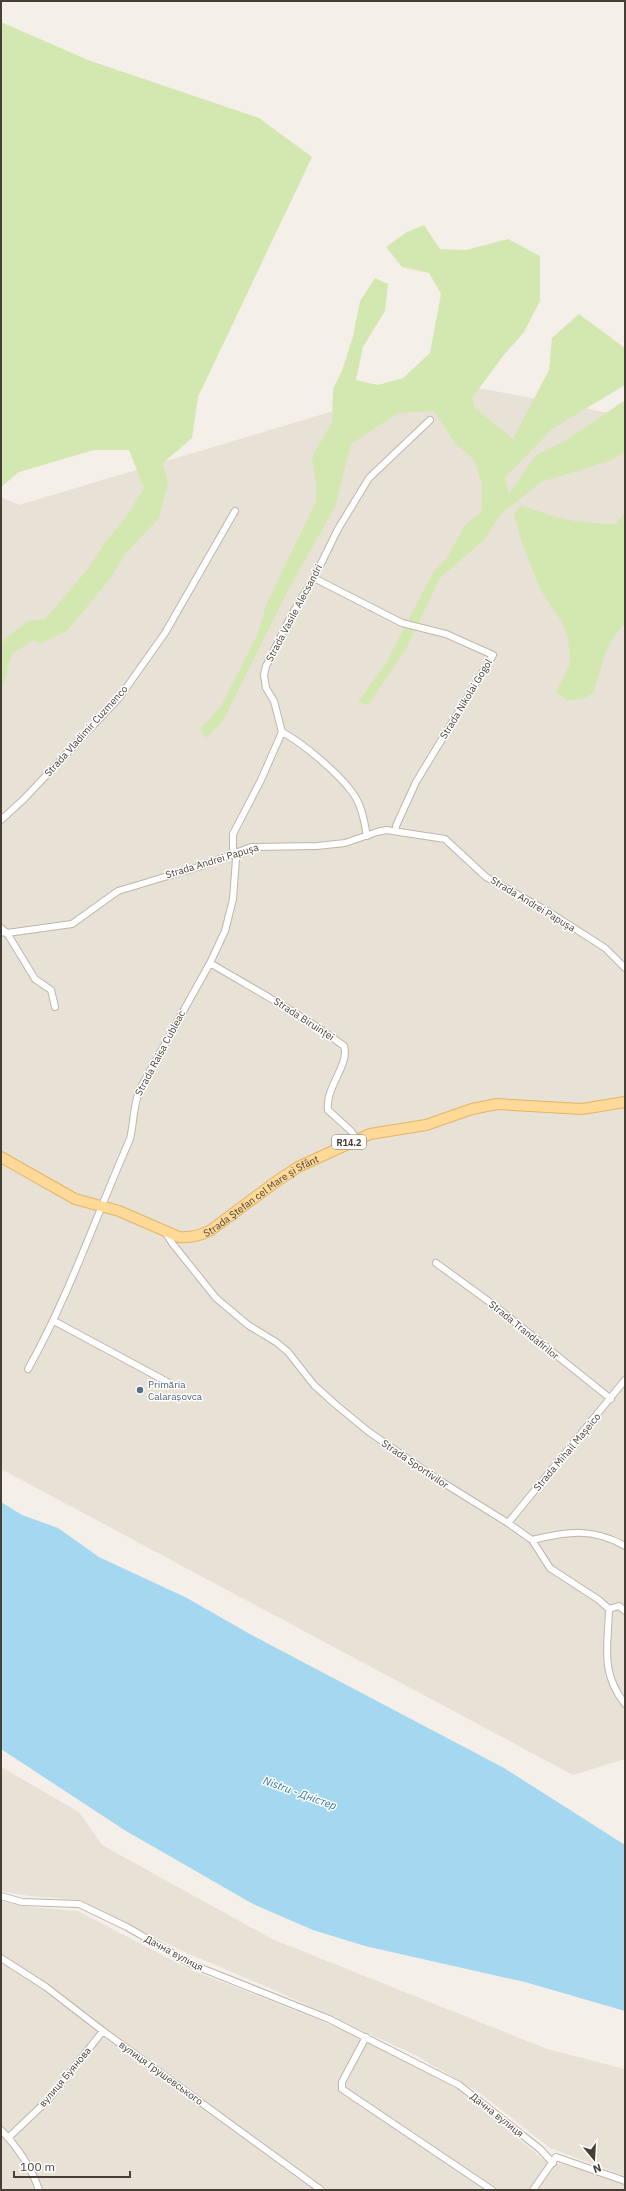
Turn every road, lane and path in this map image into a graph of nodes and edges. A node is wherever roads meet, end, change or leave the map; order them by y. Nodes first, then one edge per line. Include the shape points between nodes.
1 (430, 420) dead end
2 (235, 511) dead end
3 (314, 578) junction
4 (282, 732) junction
5 (1, 820) edge
6 (396, 831) junction
7 (367, 836) junction
8 (234, 853) junction
9 (1, 928) edge
10 (4, 933) edge
11 (210, 963) junction
12 (625, 968) edge
13 (55, 1007) dead end
14 (625, 1102) edge
15 (356, 1138) junction
16 (1, 1157) edge
17 (100, 1206) junction
18 (165, 1232) junction
19 (436, 1262) dead end
20 (54, 1321) junction
21 (28, 1369) dead end
22 (625, 1380) edge
23 (173, 1385) dead end
24 (611, 1399) junction
25 (508, 1523) junction
26 (532, 1540) junction
27 (625, 1546) edge
28 (609, 1609) junction
29 (625, 1611) edge
30 (625, 1704) edge
31 (1, 1896) edge
32 (1, 1958) edge
33 (103, 2031) junction
34 (366, 2037) junction
35 (1, 2130) edge
36 (8, 2138) junction
37 (553, 2163) junction
38 (625, 2181) edge
39 (39, 2190) edge
40 (321, 2190) edge
41 (492, 2190) edge
42 (533, 2190) edge

1 - 3 street, Strada Vasile Alecsandri via 369,478 338,529
2 - 5 street, Strada Vladimir Cuzmenco via 165,633 119,698
3 - 4 street, Strada Vasile Alecsandri via 292,614 264,675 266,688 274,701
3 - 6 street, Strada Nikolai Gogol via 402,623 446,634 492,655 416,782
4 - 7 street via 308,750 353,792 363,813
4 - 8 street via 261,780 236,824 232,842
6 - 7 street, Strada Andrei Papușa via 377,832
6 - 12 street, Strada Andrei Papușa via 445,839 486,876 605,948
7 - 8 street, Strada Andrei Papușa via 345,843 317,846 256,846
8 - 10 street, Strada Andrei Papușa via 208,864 118,891 72,924
8 - 11 street, Strada Raisa Cubleac via 236,859 233,899 225,931
9 - 10 street
10 - 13 street via 35,979 51,990
11 - 15 street, Strada Biruinței via 285,1006 344,1046 345,1058 332,1083 327,1106
11 - 17 street, Strada Raisa Cubleac via 135,1100 130,1139
14 - 15 main road, Strada Ștefan cel Mare și Sfânt / R14.2 via 582,1109 497,1104 472,1109 426,1125 382,1131
15 - 18 main road, Strada Ștefan cel Mare și Sfânt / R14.2 via 298,1167 200,1236 179,1237
16 - 17 main road, Strada Ștefan cel Mare și Sfânt / R14.2 via 75,1199
17 - 18 main road, Strada Ștefan cel Mare și Sfânt / R14.2 via 119,1211
17 - 20 street, Strada Raisa Cubleac via 84,1252
18 - 25 street, Strada Sportivilor via 216,1298 248,1325 280,1345 314,1385 335,1404 369,1432
19 - 24 street, Strada Trandafirilor
20 - 21 street, Strada Raisa Cubleac
20 - 23 street
22 - 24 street, Strada Mihail Mașeico
24 - 25 street, Strada Mihail Mașeico
25 - 26 street, Strada Sportivilor
26 - 27 street via 575,1531 606,1537
26 - 28 street, Strada Sportivilor via 550,1568
28 - 29 street via 619,1606
28 - 30 street via 606,1664 614,1689
31 - 34 street, Дачна вулиця via 22,1902 79,1904 191,1964 329,2019
32 - 33 street, вулиця Грушевського via 46,1987
33 - 36 street, вулиця Буянова via 48,2100
33 - 40 street, вулиця Грушевського
34 - 37 street, Дачна вулиця via 459,2085 540,2149
34 - 41 street via 342,2082 342,2089
35 - 36 street
36 - 39 street via 35,2179
37 - 38 street via 556,2157
37 - 42 street

